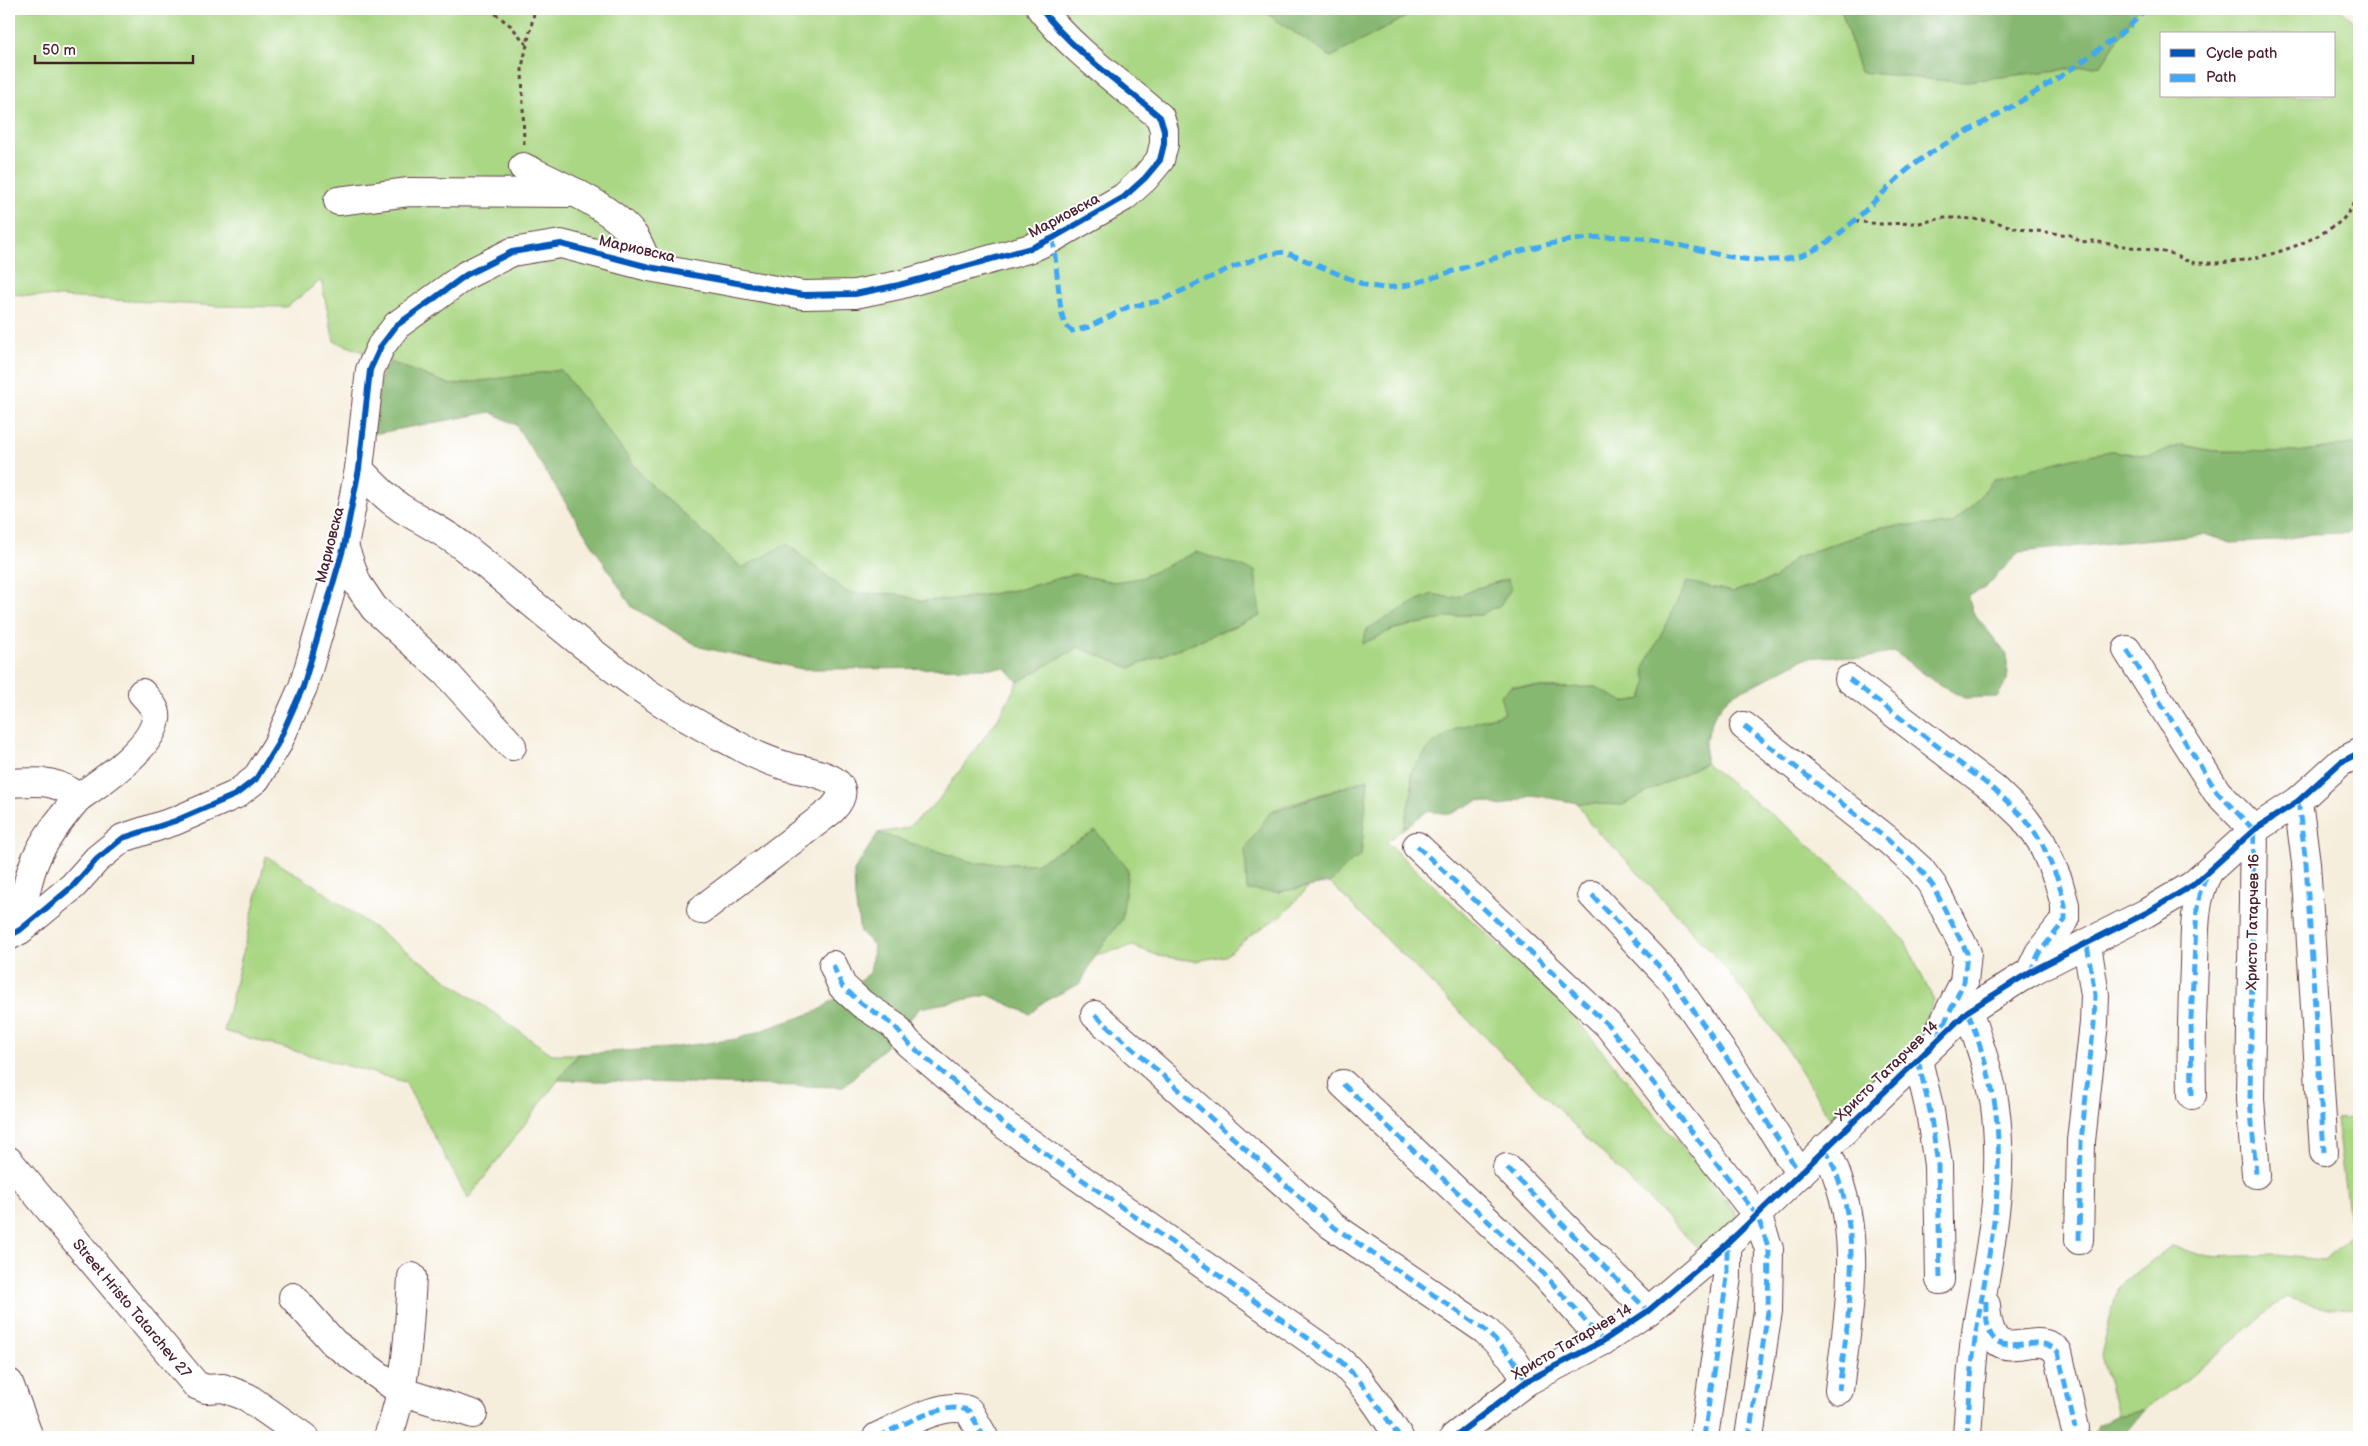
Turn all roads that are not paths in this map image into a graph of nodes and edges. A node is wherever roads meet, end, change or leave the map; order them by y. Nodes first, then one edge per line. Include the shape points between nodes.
1 (1040, 9) edge
2 (523, 167) road end
3 (577, 193) junction
4 (338, 201) dead end
5 (649, 267) junction
6 (359, 469) junction
7 (344, 546) junction
8 (2128, 650) dead end
9 (1849, 679) dead end
10 (142, 693) dead end
11 (1744, 726) dead end
12 (512, 746) dead end
13 (2359, 754) edge
14 (9, 783) edge
15 (78, 798) junction
16 (2298, 801) junction
17 (2254, 830) junction
18 (1417, 846) dead end
19 (2208, 872) junction
20 (1592, 895) dead end
21 (701, 910) dead end
22 (14, 933) edge
23 (2087, 945) junction
24 (833, 965) dead end
25 (2030, 972) junction
26 (1968, 1012) junction
27 (1095, 1015) dead end
28 (1927, 1050) junction
29 (1343, 1084) dead end
30 (2192, 1096) dead end
31 (1825, 1148) junction
32 (2324, 1152) dead end
33 (9, 1161) edge
34 (1507, 1168) dead end
35 (1800, 1174) junction
36 (2256, 1174) dead end
37 (1757, 1214) junction
38 (2079, 1240) dead end
39 (1728, 1244) junction
40 (412, 1278) dead end
41 (1940, 1280) dead end
42 (1986, 1281) junction
43 (293, 1297) dead end
44 (1648, 1311) junction
45 (1603, 1341) junction
46 (1527, 1381) junction
47 (9, 1383) edge
48 (1839, 1390) dead end
49 (400, 1391) junction
50 (473, 1414) dead end
51 (2076, 1428) dead end
52 (29, 1437) edge
53 (304, 1437) edge
54 (388, 1437) edge
55 (877, 1437) edge
56 (984, 1437) edge
57 (1399, 1437) edge
58 (1454, 1437) edge
59 (1704, 1437) edge
60 (1749, 1437) edge
61 (1967, 1437) edge

1 - 5 street, Мариовска via 1080,52 1160,117 1164,144 1160,160 1124,197 1032,248 855,294 803,295
2 - 3 street
3 - 4 street via 409,192
3 - 5 street via 634,236
5 - 6 street, Мариовска via 577,248 552,245 512,252 460,280 397,325 381,346 370,370
6 - 7 street, Мариовска
6 - 21 street via 400,507 457,542 646,692 739,747 788,766 824,775 838,785 841,801 832,810
7 - 12 street via 357,583 374,608 445,672
7 - 22 street, Мариовска via 303,687 277,745 256,779 235,795 175,821 123,838 73,886
8 - 17 street via 2217,792
9 - 25 street via 1995,790 2024,818 2041,841 2058,880 2065,905 2065,920 2039,952
10 - 15 street via 154,706 157,718 143,746
11 - 28 street via 1888,840 1920,869 1933,886 1967,953 1964,982
13 - 16 street, Христо Татарчев 14 via 2341,762
14 - 15 street via 54,784 66,787
15 - 22 street via 54,826 34,860
16 - 17 street, Христо Татарчев 14
16 - 32 street via 2306,863
17 - 19 street, Христо Татарчев 14
17 - 36 street, Христо Татарчев 16 via 2250,1099
18 - 37 street via 1608,1025
19 - 23 street, Христо Татарчев 14 via 2146,913
19 - 30 street via 2197,908 2191,1018
20 - 35 street via 1672,981 1730,1063
23 - 25 street, Христо Татарчев 14
23 - 38 street via 2095,995 2081,1141
24 - 57 street via 842,986 862,1004 894,1024 908,1043 1006,1126 1339,1360 1368,1390
25 - 26 street, Христо Татарчев 14
26 - 28 street, Христо Татарчев 14
26 - 42 street via 1987,1065 1997,1126 1996,1197
27 - 46 street via 1331,1225 1485,1330 1511,1356
28 - 31 street, Христо Татарчев 14
28 - 41 street via 1930,1111 1938,1164
29 - 45 street via 1545,1275
31 - 35 street, Христо Татарчев 14
31 - 48 street via 1839,1178 1852,1236 1851,1291
33 - 53 street, Street Hristo Tatarchev 27 via 196,1385 206,1389 223,1388 246,1397
34 - 44 street
35 - 37 street, Христо Татарчев 14
37 - 39 street, Христо Татарчев 14
37 - 60 street via 1769,1249 1768,1311
39 - 44 street, Христо Татарчев 14
39 - 59 street via 1727,1277
40 - 49 street via 407,1357
42 - 51 street via 1988,1325 1995,1341 2002,1344 2047,1344 2058,1352
42 - 61 street via 1975,1340
43 - 49 street via 334,1343
44 - 45 street, Христо Татарчев 14
45 - 46 street, Христо Татарчев 14
46 - 58 street, Христо Татарчев 14
47 - 52 street
49 - 50 street
49 - 54 street
55 - 56 street via 953,1407 969,1411

